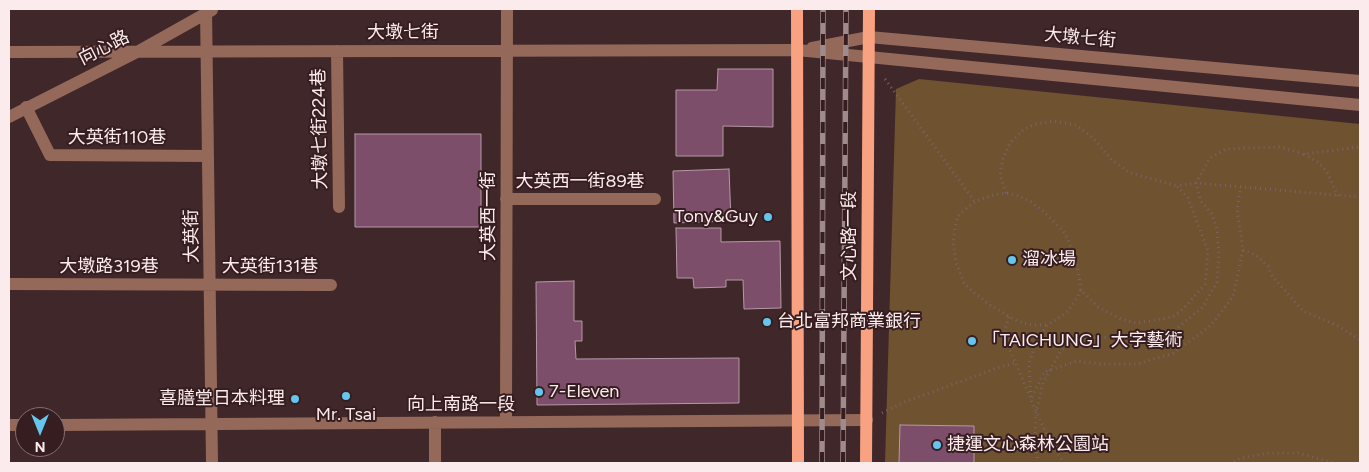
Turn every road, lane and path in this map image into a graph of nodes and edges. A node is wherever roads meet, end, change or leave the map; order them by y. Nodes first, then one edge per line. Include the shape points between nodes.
1 (507, 9) edge
2 (797, 9) edge
3 (869, 9) edge
4 (209, 10) edge
5 (869, 37) junction
6 (139, 50) junction
7 (207, 50) junction
8 (337, 50) junction
9 (506, 50) junction
10 (797, 50) junction
11 (9, 52) edge
12 (869, 57) junction
13 (1360, 81) edge
14 (1360, 105) edge
15 (26, 108) junction
16 (9, 117) edge
17 (1360, 148) edge
18 (1303, 154) junction
19 (208, 156) junction
20 (1196, 183) junction
21 (1177, 186) junction
22 (1241, 187) junction
23 (1006, 193) junction
24 (1338, 196) junction
25 (1360, 198) edge
26 (506, 200) junction
27 (655, 200) dead end
28 (974, 202) junction
29 (339, 207) dead end
30 (1243, 250) junction
31 (9, 284) edge
32 (210, 285) junction
33 (331, 285) dead end
34 (1080, 290) junction
35 (1009, 317) junction
36 (1047, 324) junction
37 (1360, 340) edge
38 (1014, 364) junction
39 (1031, 400) junction
40 (1036, 413) junction
41 (867, 420) junction
42 (798, 421) junction
43 (435, 422) junction
44 (506, 422) junction
45 (212, 424) junction
46 (65, 425) edge
47 (212, 463) edge
48 (435, 463) edge
49 (798, 463) edge
50 (866, 463) edge
51 (1038, 463) edge
52 (1065, 463) edge
53 (1228, 463) edge
54 (1334, 463) edge

1 - 9 street, 大英西一街
2 - 10 main road
3 - 5 main road, 文心路一段
4 - 6 street, 向心路
4 - 7 street, 大英街
5 - 10 street, 大墩七街
5 - 12 main road, 文心路一段
5 - 13 street, 大墩七街
6 - 7 street, 大墩七街
6 - 11 street, 大墩七街
6 - 15 street, 向心路
7 - 8 street, 大墩七街
7 - 19 street, 大英街
8 - 9 street, 大墩七街
8 - 29 street, 大墩七街224巷
9 - 10 street, 大墩七街
9 - 26 street, 大英西一街
10 - 12 street, 大墩七街
10 - 42 main road
12 - 14 street, 大墩七街
12 - 28 path
12 - 41 main road, 文心路一段
15 - 16 street, 向心路
15 - 19 street, 大英街110巷 via 50,155
17 - 18 path
18 - 20 path via 1280,147 1226,149 1210,158
18 - 24 path via 1328,172
19 - 32 street, 大英街
20 - 21 path
20 - 22 path
20 - 40 path via 1201,201 1212,214 1217,229 1219,253 1217,282 1203,306 1176,329 1128,337 1087,338 1071,344 1060,352 1043,383
21 - 23 path via 1130,173 1076,124 1055,121 1035,124 1010,142 1000,175
21 - 34 path via 1188,198 1208,251 1205,284 1184,308 1173,317 1136,322 1121,319 1098,307
22 - 24 path
22 - 30 path via 1237,209
23 - 28 path
23 - 34 path via 1031,202 1062,231 1072,250
24 - 25 path
26 - 27 street, 大英西一街89巷
26 - 44 street, 大英西一街
28 - 35 path via 958,216 954,240 956,263 964,283
30 - 37 path via 1268,266 1272,276 1303,311 1338,326
30 - 39 path via 1233,297 1210,326 1174,353 1138,364 1077,361 1044,372
31 - 32 street, 大墩路319巷
32 - 33 street, 大英街131巷
32 - 45 street, 大英街
34 - 36 path via 1065,314
35 - 36 path via 1032,326
35 - 38 path via 1006,341
36 - 39 path via 1036,342 1029,364
38 - 39 path
38 - 41 path via 902,403
39 - 40 path
40 - 51 path
40 - 52 path via 1052,446
41 - 42 street, 向上南路一段
41 - 50 main road, 文心路一段
42 - 44 street, 向上南路一段
42 - 49 main road
43 - 44 street, 向上南路一段
43 - 45 street, 向上南路一段
43 - 48 street
45 - 46 street, 向上南路一段
45 - 47 street, 大英街
53 - 54 path via 1268,454 1298,454

